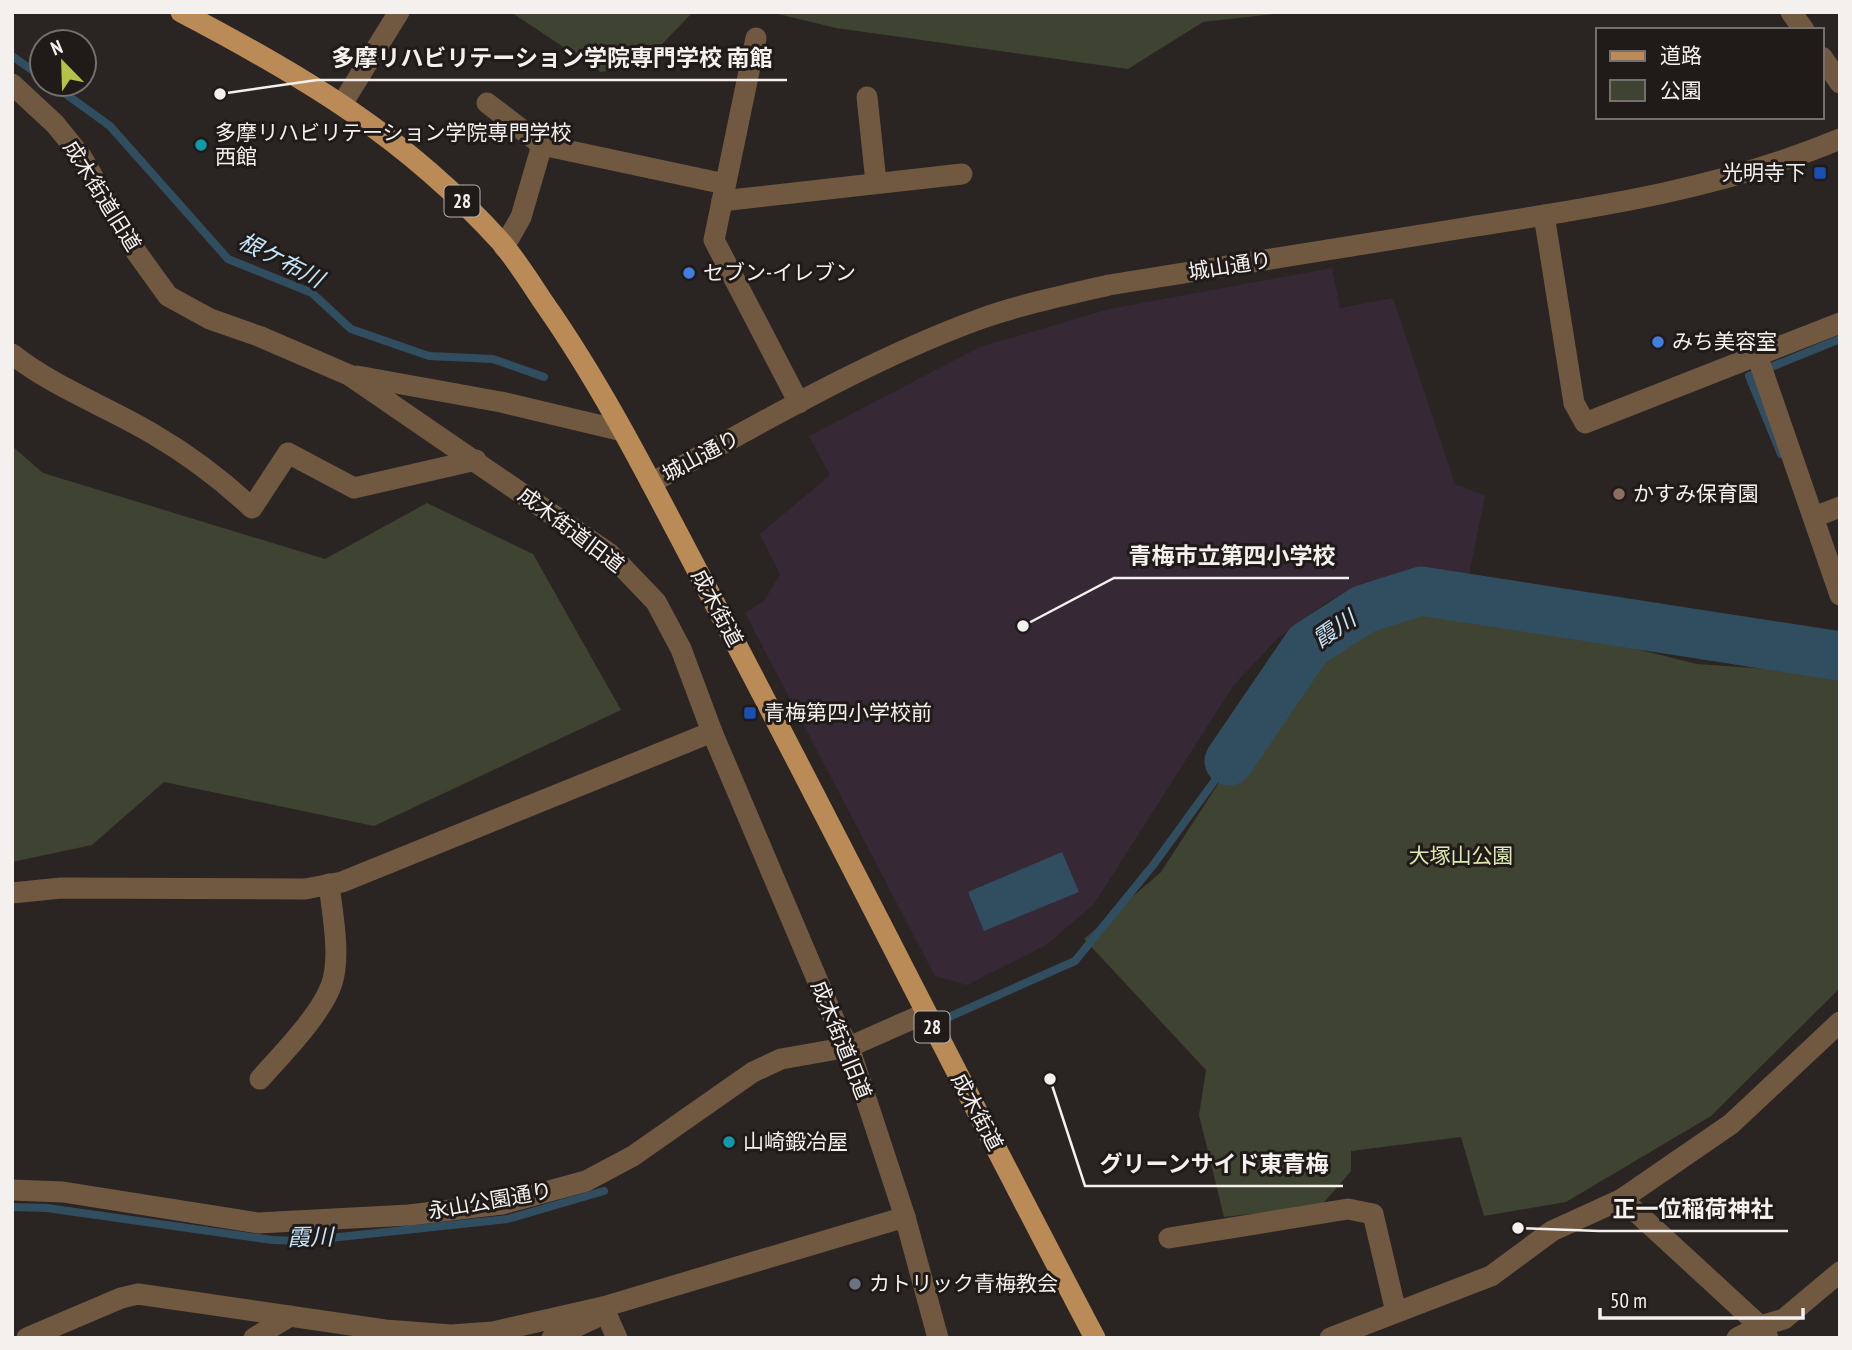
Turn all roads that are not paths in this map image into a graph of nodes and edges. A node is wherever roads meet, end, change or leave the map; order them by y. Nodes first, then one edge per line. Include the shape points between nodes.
1 (181, 12) edge
2 (400, 12) edge
3 (1791, 12) edge
4 (211, 21) edge
5 (1803, 28) edge
6 (756, 38) dead end
7 (1824, 60) edge
8 (1840, 83) edge
9 (12, 84) edge
10 (867, 97) dead end
11 (487, 103) dead end
12 (342, 104) junction
13 (1840, 139) edge
14 (542, 145) junction
15 (962, 174) dead end
16 (876, 182) junction
17 (724, 192) junction
18 (1544, 215) junction
19 (504, 247) junction
20 (1840, 323) edge
21 (12, 354) edge
22 (1757, 356) junction
23 (349, 375) junction
24 (799, 403) junction
25 (623, 431) junction
26 (476, 460) junction
27 (651, 483) junction
28 (1840, 507) edge
29 (1814, 517) junction
30 (1840, 595) edge
31 (712, 732) junction
32 (329, 884) junction
33 (12, 893) edge
34 (926, 1013) junction
35 (1840, 1022) edge
36 (849, 1047) junction
37 (260, 1079) dead end
38 (12, 1190) edge
39 (1622, 1199) junction
40 (905, 1217) junction
41 (1169, 1238) dead end
42 (1840, 1272) edge
43 (605, 1310) junction
44 (1396, 1312) junction
45 (290, 1316) junction
46 (1764, 1332) edge
47 (27, 1338) edge
48 (254, 1338) edge
49 (552, 1338) edge
50 (617, 1338) edge
51 (938, 1338) edge
52 (1095, 1338) edge
53 (1330, 1338) edge
54 (1737, 1338) edge

1 - 4 main road, 成木街道 / 28
2 - 12 street
3 - 5 street
4 - 12 main road, 成木街道 / 28
6 - 17 street
7 - 8 street
9 - 23 street, 成木街道旧道 via 81,156 137,253 169,296 210,319
10 - 16 street
11 - 14 street
12 - 19 main road, 成木街道 / 28 via 411,154
13 - 18 street, 城山通り via 1759,171 1703,186
14 - 17 street
14 - 19 street via 521,217
15 - 16 street
16 - 17 street
17 - 24 street via 714,240
18 - 22 street via 1574,403 1585,423
18 - 24 street, 城山通り via 1109,285 1040,301 919,344
19 - 25 main road, 成木街道 / 28 via 565,332
20 - 22 street
21 - 26 street via 39,376 163,440 206,468 253,508 288,453 354,488
22 - 29 street
23 - 25 street via 501,402
23 - 26 street, 成木街道旧道
24 - 27 street, 城山通り
25 - 27 main road, 成木街道 / 28
26 - 31 street, 成木街道旧道 via 610,554 656,602 681,649
27 - 34 main road, 成木街道 / 28
28 - 29 street
29 - 30 street
31 - 32 street
31 - 36 street, 成木街道旧道
32 - 33 street via 305,889 61,888
32 - 37 street via 335,938 332,982 308,1024
34 - 36 street, 永山公園通り
34 - 52 main road, 成木街道 / 28
35 - 39 street via 1731,1124
36 - 38 street, 永山公園通り via 781,1059 753,1072 633,1156 586,1181 502,1204 409,1215 258,1223 63,1192
36 - 40 street, 成木街道旧道
39 - 44 street via 1552,1231 1491,1276
39 - 46 street
40 - 43 street
40 - 51 street, 成木街道旧道
41 - 44 street via 1348,1209 1373,1214
42 - 46 street
43 - 45 street via 493,1332 452,1335
43 - 49 street
43 - 50 street
44 - 53 street
45 - 47 street via 138,1294
45 - 48 street
46 - 54 street

